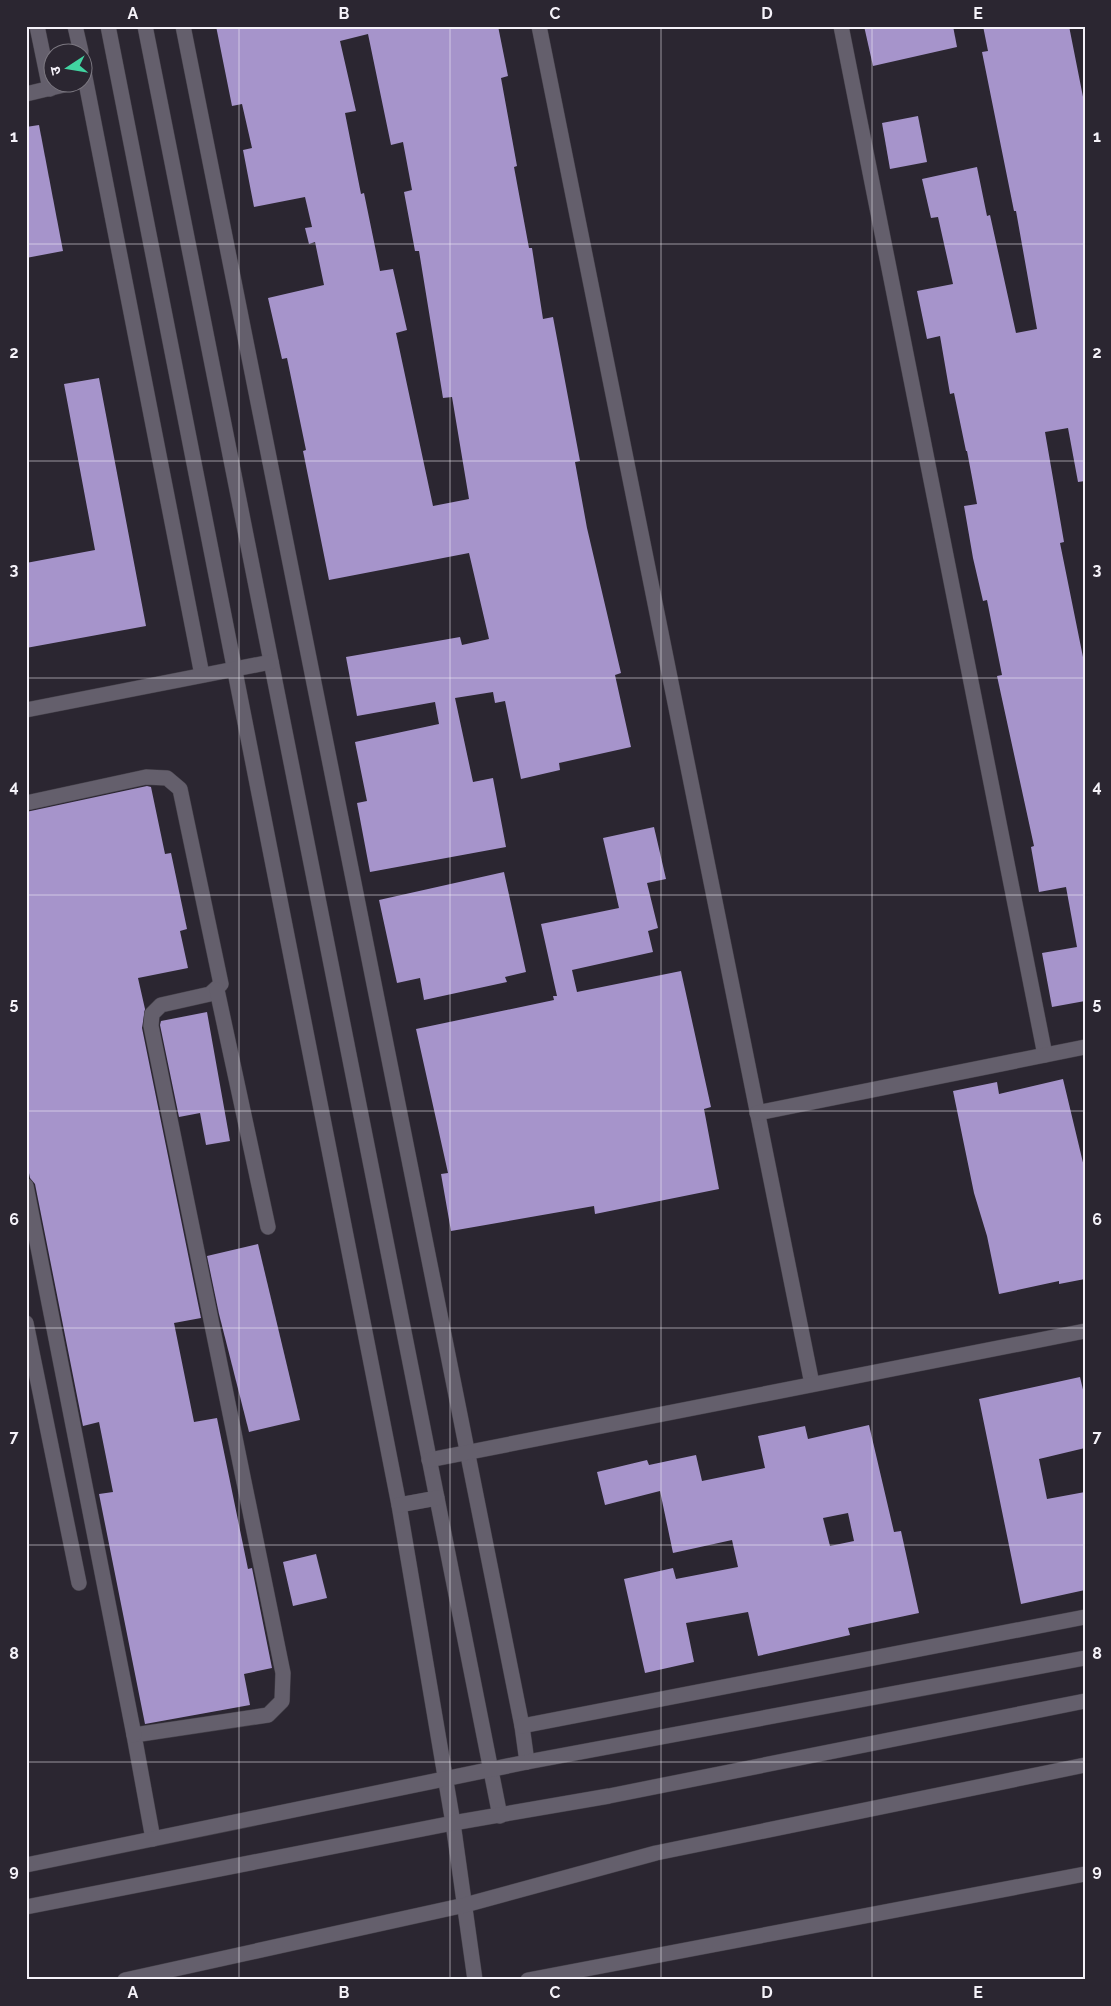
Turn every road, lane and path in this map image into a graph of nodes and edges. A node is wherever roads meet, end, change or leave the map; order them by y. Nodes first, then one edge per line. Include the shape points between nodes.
1 (37, 26) edge
2 (75, 26) edge
3 (108, 26) edge
4 (145, 26) edge
5 (183, 26) edge
6 (539, 26) edge
7 (841, 26) edge
8 (79, 42) edge
9 (42, 50) edge
10 (42, 91) edge
11 (83, 92) edge
12 (26, 94) edge
13 (271, 662) junction
14 (233, 669) junction
15 (202, 675) junction
16 (26, 710) edge
17 (26, 804) edge
18 (218, 990) junction
19 (1085, 1047) edge
20 (1045, 1055) junction
21 (757, 1113) junction
22 (26, 1186) edge
23 (268, 1227) dead end
24 (26, 1323) edge
25 (1085, 1331) edge
26 (812, 1384) junction
27 (468, 1452) junction
28 (429, 1460) junction
29 (437, 1498) junction
30 (399, 1505) junction
31 (79, 1583) dead end
32 (1085, 1618) edge
33 (1085, 1658) edge
34 (1085, 1701) edge
35 (522, 1726) junction
36 (134, 1735) junction
37 (527, 1762) junction
38 (1085, 1765) edge
39 (491, 1771) junction
40 (445, 1779) junction
41 (500, 1816) junction
42 (453, 1823) junction
43 (153, 1839) junction
44 (26, 1865) edge
45 (1085, 1874) edge
46 (465, 1905) junction
47 (26, 1906) edge
48 (125, 1980) edge
49 (475, 1980) edge
50 (528, 1980) edge

1 - 9 street
2 - 8 street
3 - 14 street
4 - 13 street
5 - 27 street
6 - 21 street
7 - 20 street
10 - 12 street
11 - 15 street
13 - 14 street
13 - 28 street
14 - 15 street
14 - 30 street
15 - 16 street
17 - 18 street via 146,778 167,778 180,789 221,984
18 - 23 street
18 - 36 street via 161,1005 152,1014 151,1026 283,1673 282,1701 268,1715
19 - 20 street
20 - 21 street
21 - 26 street
22 - 36 street
24 - 31 street
25 - 26 street
26 - 27 street
27 - 28 street
27 - 35 street
28 - 29 street
29 - 30 street
29 - 39 street
30 - 40 street
32 - 35 street
33 - 37 street
34 - 41 street
35 - 37 street
36 - 43 street
37 - 39 street
38 - 46 street via 656,1853
39 - 40 street
39 - 41 street
40 - 42 street
40 - 43 street
41 - 42 street
42 - 46 street
42 - 47 street
43 - 44 street
45 - 50 street
46 - 48 street
46 - 49 street

